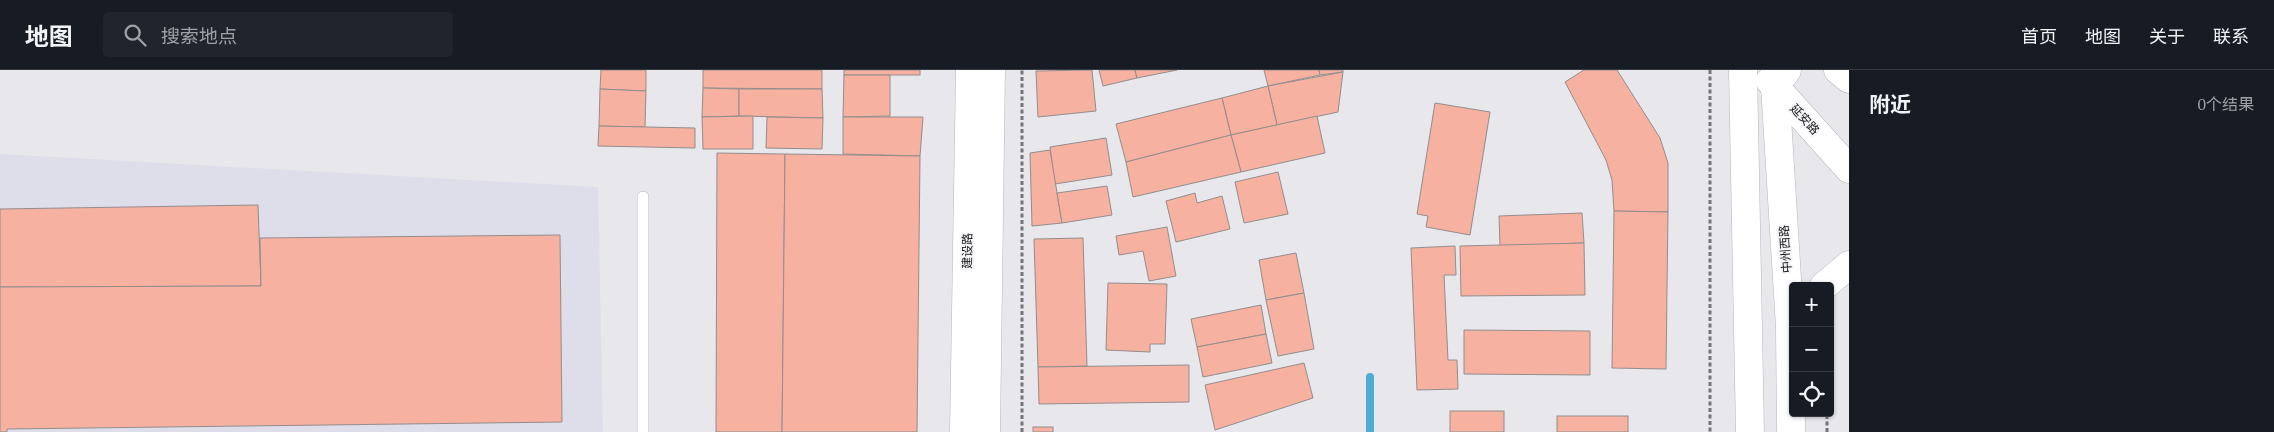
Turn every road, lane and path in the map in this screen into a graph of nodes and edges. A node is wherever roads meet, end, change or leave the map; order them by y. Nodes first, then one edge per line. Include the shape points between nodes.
1 (970, 70) edge
2 (991, 70) edge
3 (1022, 70) edge
4 (1710, 70) edge
5 (1743, 70) edge
6 (1838, 70) edge
7 (1774, 75) edge
8 (1849, 79) edge
9 (1849, 169) edge
10 (643, 198) dead end
11 (1849, 265) edge
12 (1829, 282) edge
13 (1789, 296) edge
14 (1791, 327) edge
15 (1827, 417) edge
16 (642, 432) edge
17 (964, 432) edge
18 (986, 432) edge
19 (1022, 432) edge
20 (1710, 432) edge
21 (1750, 432) edge
22 (1791, 432) edge
23 (1827, 432) edge

1 - 17 main road, 建设路
2 - 18 main road, 建设路
3 - 19 path
4 - 20 path
5 - 21 main road
6 - 8 main road
7 - 9 main road, 延安路
7 - 13 main road, 中州西路
10 - 16 lane
11 - 12 main road
14 - 22 main road, 中州西路
15 - 23 path

